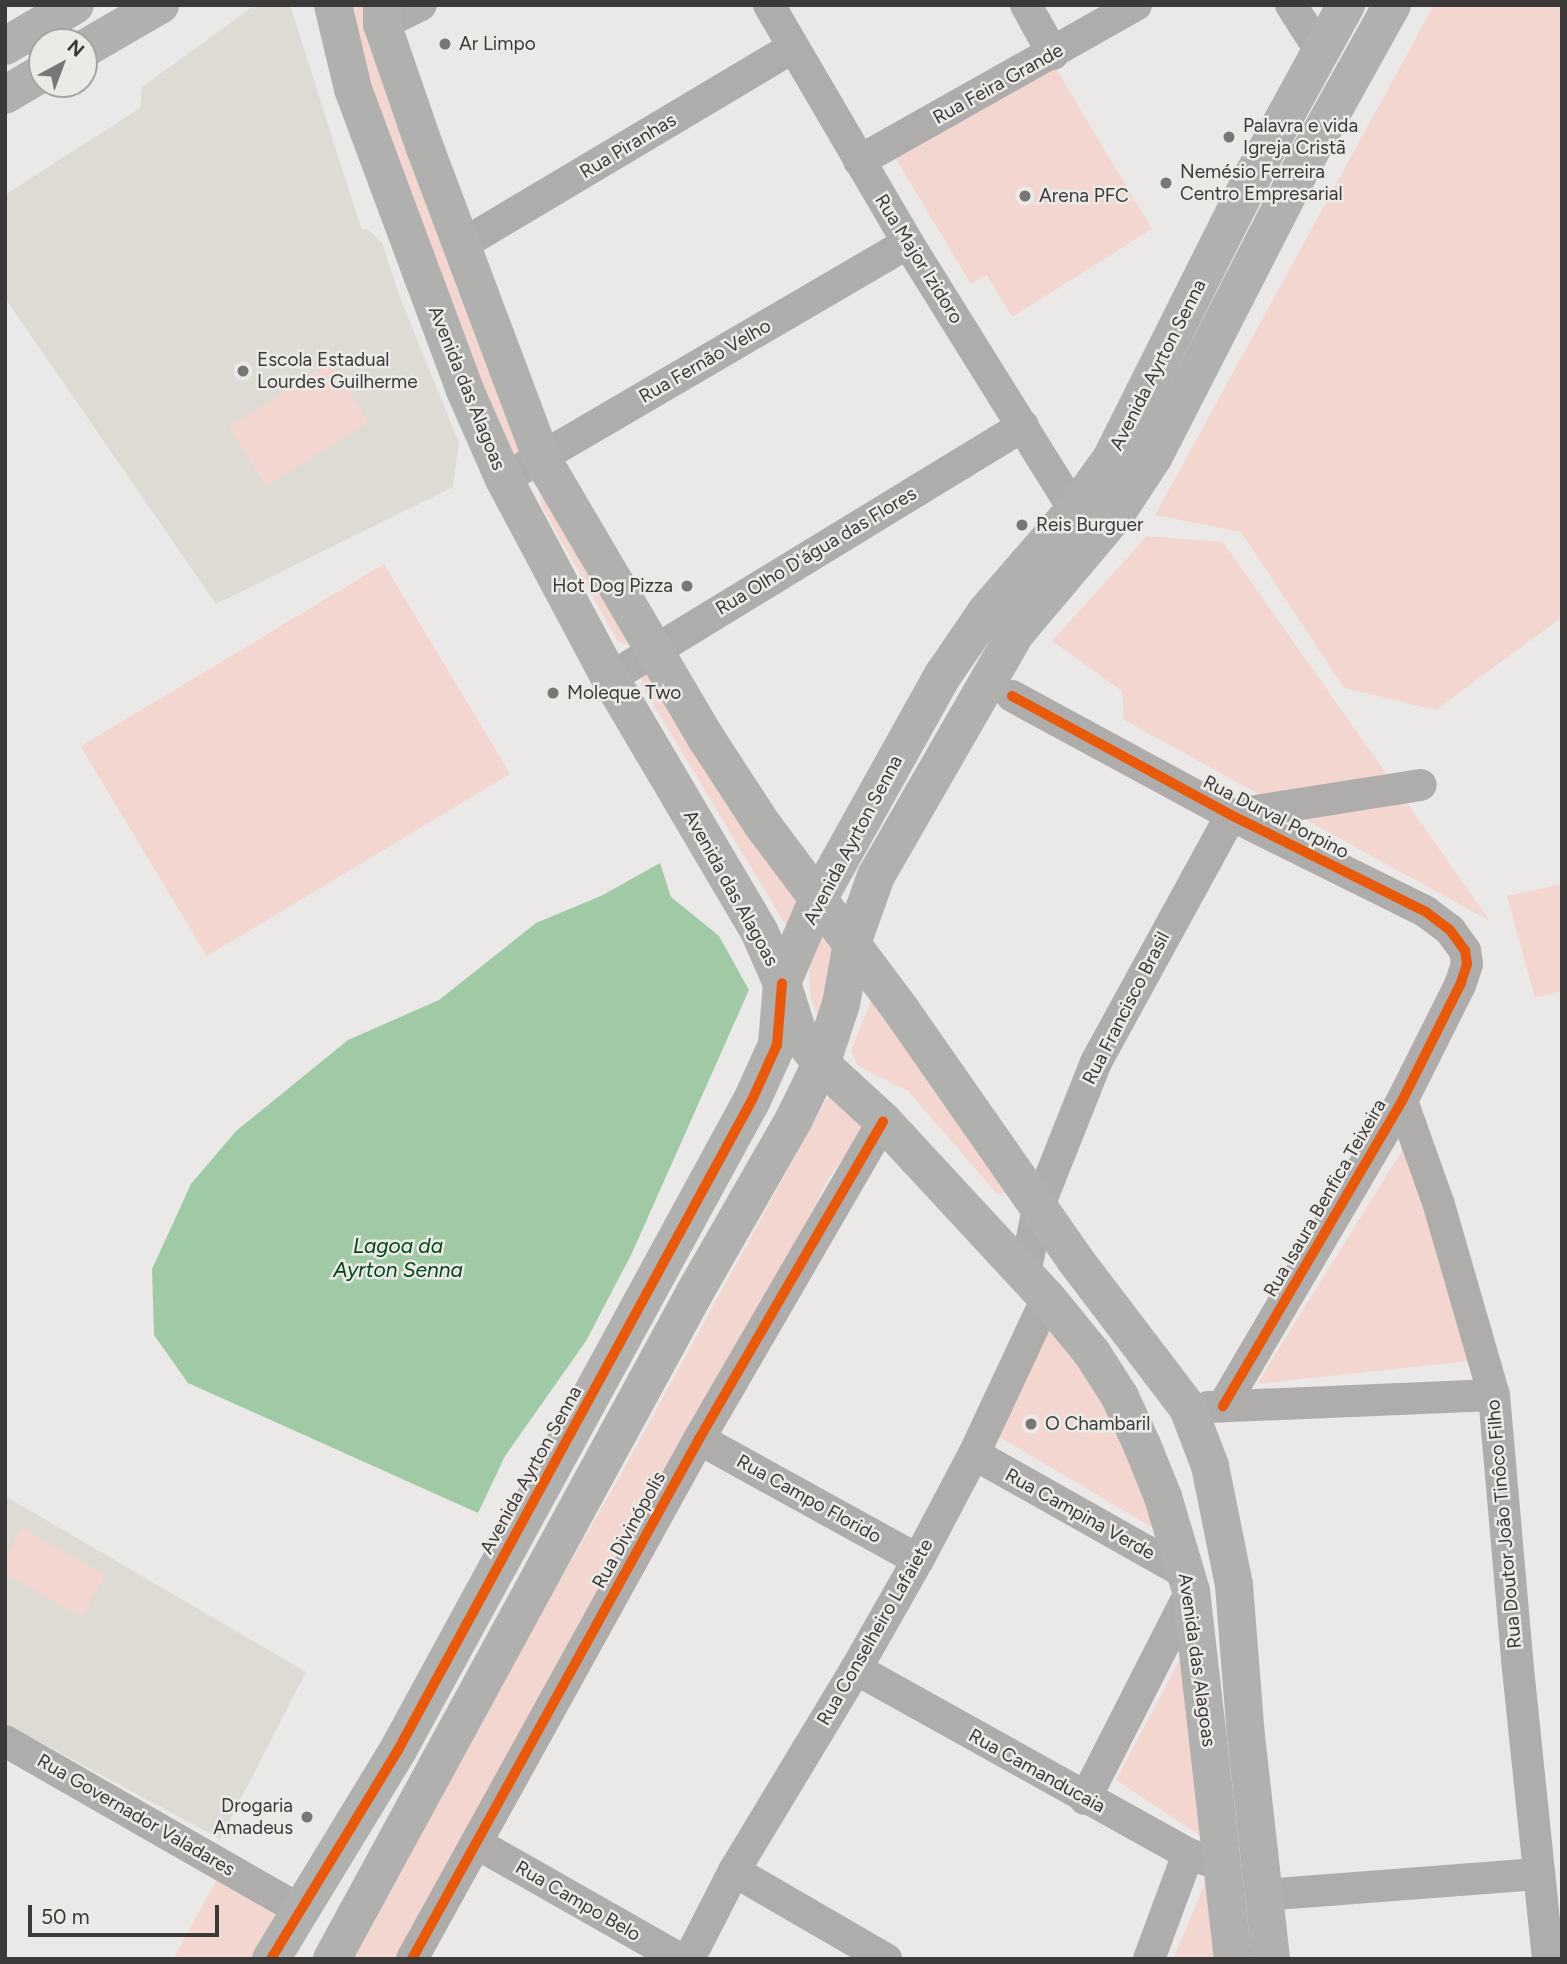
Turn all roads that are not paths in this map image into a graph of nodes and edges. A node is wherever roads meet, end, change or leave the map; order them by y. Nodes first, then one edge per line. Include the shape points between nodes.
1 (75, 5) edge
2 (160, 5) edge
3 (333, 5) edge
4 (421, 5) edge
5 (769, 5) edge
6 (1026, 5) edge
7 (1136, 5) edge
8 (1291, 5) edge
9 (1346, 5) edge
10 (1392, 5) edge
11 (382, 15) edge
12 (98, 41) edge
13 (5, 46) edge
14 (793, 47) junction
15 (1321, 52) junction
16 (1053, 54) junction
17 (1301, 93) junction
18 (859, 161) junction
19 (1304, 163) junction
20 (908, 243) junction
21 (463, 244) junction
22 (1023, 425) junction
23 (541, 457) junction
24 (504, 480) junction
25 (1074, 510) junction
26 (655, 648) junction
27 (610, 678) junction
28 (1012, 696) dead end
29 (1421, 785) dead end
30 (1231, 815) junction
31 (817, 901) junction
32 (852, 943) junction
33 (782, 983) junction
34 (1451, 1004) joint
35 (821, 1064) junction
36 (1402, 1101) junction
37 (883, 1121) junction
38 (1038, 1208) junction
39 (995, 1240) junction
40 (1036, 1286) junction
41 (1494, 1395) junction
42 (1206, 1407) junction
43 (699, 1439) junction
44 (974, 1454) junction
45 (918, 1560) junction
46 (1189, 1582) junction
47 (856, 1669) junction
48 (5, 1741) edge
49 (1085, 1799) junction
50 (476, 1843) junction
51 (1205, 1860) junction
52 (734, 1871) junction
53 (1539, 1874) junction
54 (1265, 1895) junction
55 (303, 1911) junction
56 (271, 1959) edge
57 (332, 1959) edge
58 (412, 1959) edge
59 (680, 1959) edge
60 (689, 1959) edge
61 (886, 1959) edge
62 (1149, 1959) edge
63 (1233, 1959) edge
64 (1271, 1959) edge
65 (1548, 1959) edge

1 - 13 main road
2 - 12 main road
3 - 24 main road, Avenida das Alagoas via 354,89 464,388
4 - 11 street
5 - 14 street, Rua Major Izidoro
6 - 16 street
7 - 16 street, Rua Feira Grande
8 - 15 street
9 - 15 main road, Avenida Ayrton Senna
10 - 19 main road, Avenida Ayrton Senna
11 - 21 main road, Avenida das Alagoas
14 - 18 street, Rua Major Izidoro
14 - 21 street, Rua Piranhas
15 - 17 main road, Avenida Ayrton Senna
16 - 18 street, Rua Feira Grande
17 - 19 main road via 1316,102 1318,109 1303,146
17 - 25 main road, Avenida Ayrton Senna via 1254,173 1111,459
18 - 20 street, Rua Major Izidoro
19 - 32 main road, Avenida Ayrton Senna via 1154,456 1116,514 1015,634 983,685 876,876
20 - 22 street, Rua Major Izidoro
20 - 23 street, Rua Fernão Velho
21 - 23 main road, Avenida das Alagoas
22 - 25 street, Rua Major Izidoro
22 - 26 street, Rua Olho D'água das Flores
23 - 24 street, Rua Fernão Velho
23 - 26 main road, Avenida das Alagoas
24 - 27 main road, Avenida das Alagoas
25 - 31 main road, Avenida Ayrton Senna via 1010,581 943,675
26 - 27 street, Rua Olho D'água das Flores
26 - 31 main road, Avenida das Alagoas via 726,769
27 - 33 main road, Avenida das Alagoas via 748,911
28 - 30 street, Rua Durval Porpino
29 - 30 street
30 - 34 street, Rua Durval Porpino via 1442,923 1459,940 1467,964
30 - 38 street, Rua Francisco Brasil via 1096,1062
31 - 32 main road, Avenida das Alagoas
31 - 33 main road, Avenida Ayrton Senna
32 - 35 main road, Avenida Ayrton Senna via 841,1004
32 - 38 main road, Avenida das Alagoas
33 - 35 main road, Avenida das Alagoas via 798,1033
33 - 55 main road, Avenida Ayrton Senna via 776,1045 752,1100 405,1738
34 - 36 street, Rua Isaura Benfica Teixeira
35 - 37 main road, Avenida das Alagoas
35 - 57 main road, Avenida Ayrton Senna
36 - 41 street, Rua Doutor João Tinôco Filho via 1440,1205
36 - 42 street, Rua Isaura Benfica Teixeira
37 - 39 main road, Avenida das Alagoas
37 - 43 street, Rua Divinópolis
38 - 39 street
38 - 40 street, Rua Francisco Brasil
38 - 42 main road, Avenida das Alagoas
39 - 40 main road, Avenida das Alagoas
40 - 44 street, Rua Conselheiro Lafaiete
40 - 46 main road, Avenida das Alagoas via 1092,1353 1120,1396 1163,1497
41 - 42 street
41 - 53 street, Rua Doutor João Tinôco Filho
42 - 54 main road, Avenida das Alagoas via 1210,1466 1234,1585
43 - 45 street, Rua Campo Florido
43 - 50 street, Rua Divinópolis
44 - 45 street, Rua Conselheiro Lafaiete
44 - 46 street, Rua Campina Verde
45 - 47 street, Rua Conselheiro Lafaiete
46 - 49 street
46 - 51 main road, Avenida das Alagoas
47 - 49 street, Rua Camanducaia
47 - 52 street, Rua Conselheiro Lafaiete
48 - 55 street, Rua Governador Valadares
49 - 51 street, Rua Camanducaia
50 - 58 street, Rua Divinópolis
50 - 59 street, Rua Campo Belo
51 - 62 street
51 - 63 main road, Avenida das Alagoas
52 - 60 street, Rua Conselheiro Lafaiete
52 - 61 street
53 - 54 street
53 - 65 street, Rua Doutor João Tinôco Filho
54 - 64 main road, Avenida das Alagoas
55 - 56 main road, Avenida Ayrton Senna

